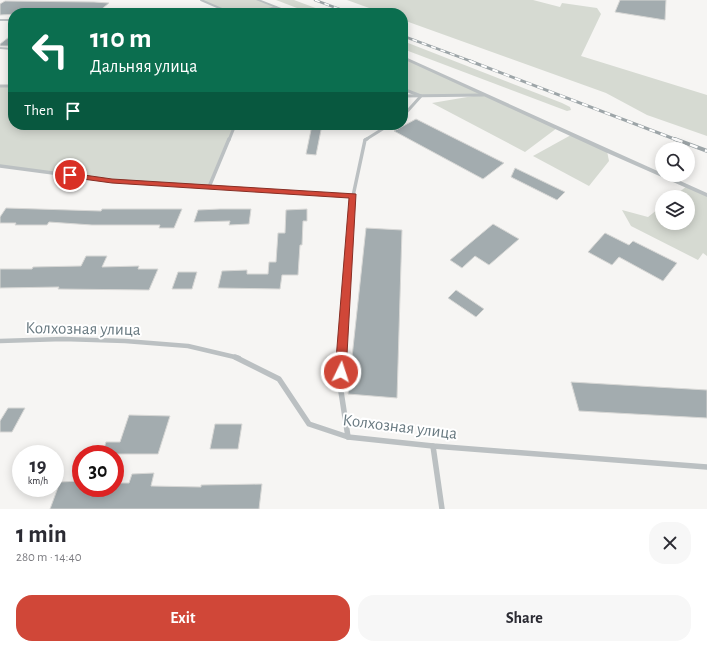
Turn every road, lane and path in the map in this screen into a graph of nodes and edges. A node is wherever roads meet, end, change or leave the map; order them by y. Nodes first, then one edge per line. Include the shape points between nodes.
1 (201, 0) edge
2 (258, 0) edge
3 (276, 7) joint
4 (219, 8) edge
5 (272, 8) edge
6 (408, 59) edge
7 (408, 92) edge
8 (483, 95) junction
9 (408, 96) edge
10 (420, 96) junction
11 (408, 110) edge
12 (233, 130) edge
13 (381, 130) edge
14 (0, 166) edge
15 (209, 187) junction
16 (707, 195) edge
17 (353, 196) junction
18 (0, 341) edge
19 (348, 437) junction
20 (433, 446) junction
21 (707, 467) edge
22 (442, 509) edge

1 - 4 street
2 - 3 street
3 - 5 street
6 - 8 street
7 - 10 street
8 - 10 street
8 - 16 street
9 - 10 street
10 - 11 street
12 - 15 street
13 - 17 street via 365,140
14 - 15 street via 112,181
15 - 17 street
17 - 19 street via 340,385
18 - 19 street, Колхозная улица via 125,341 188,346 240,358 279,379 309,424
19 - 20 street, Колхозная улица
20 - 21 street, Колхозная улица
20 - 22 street

